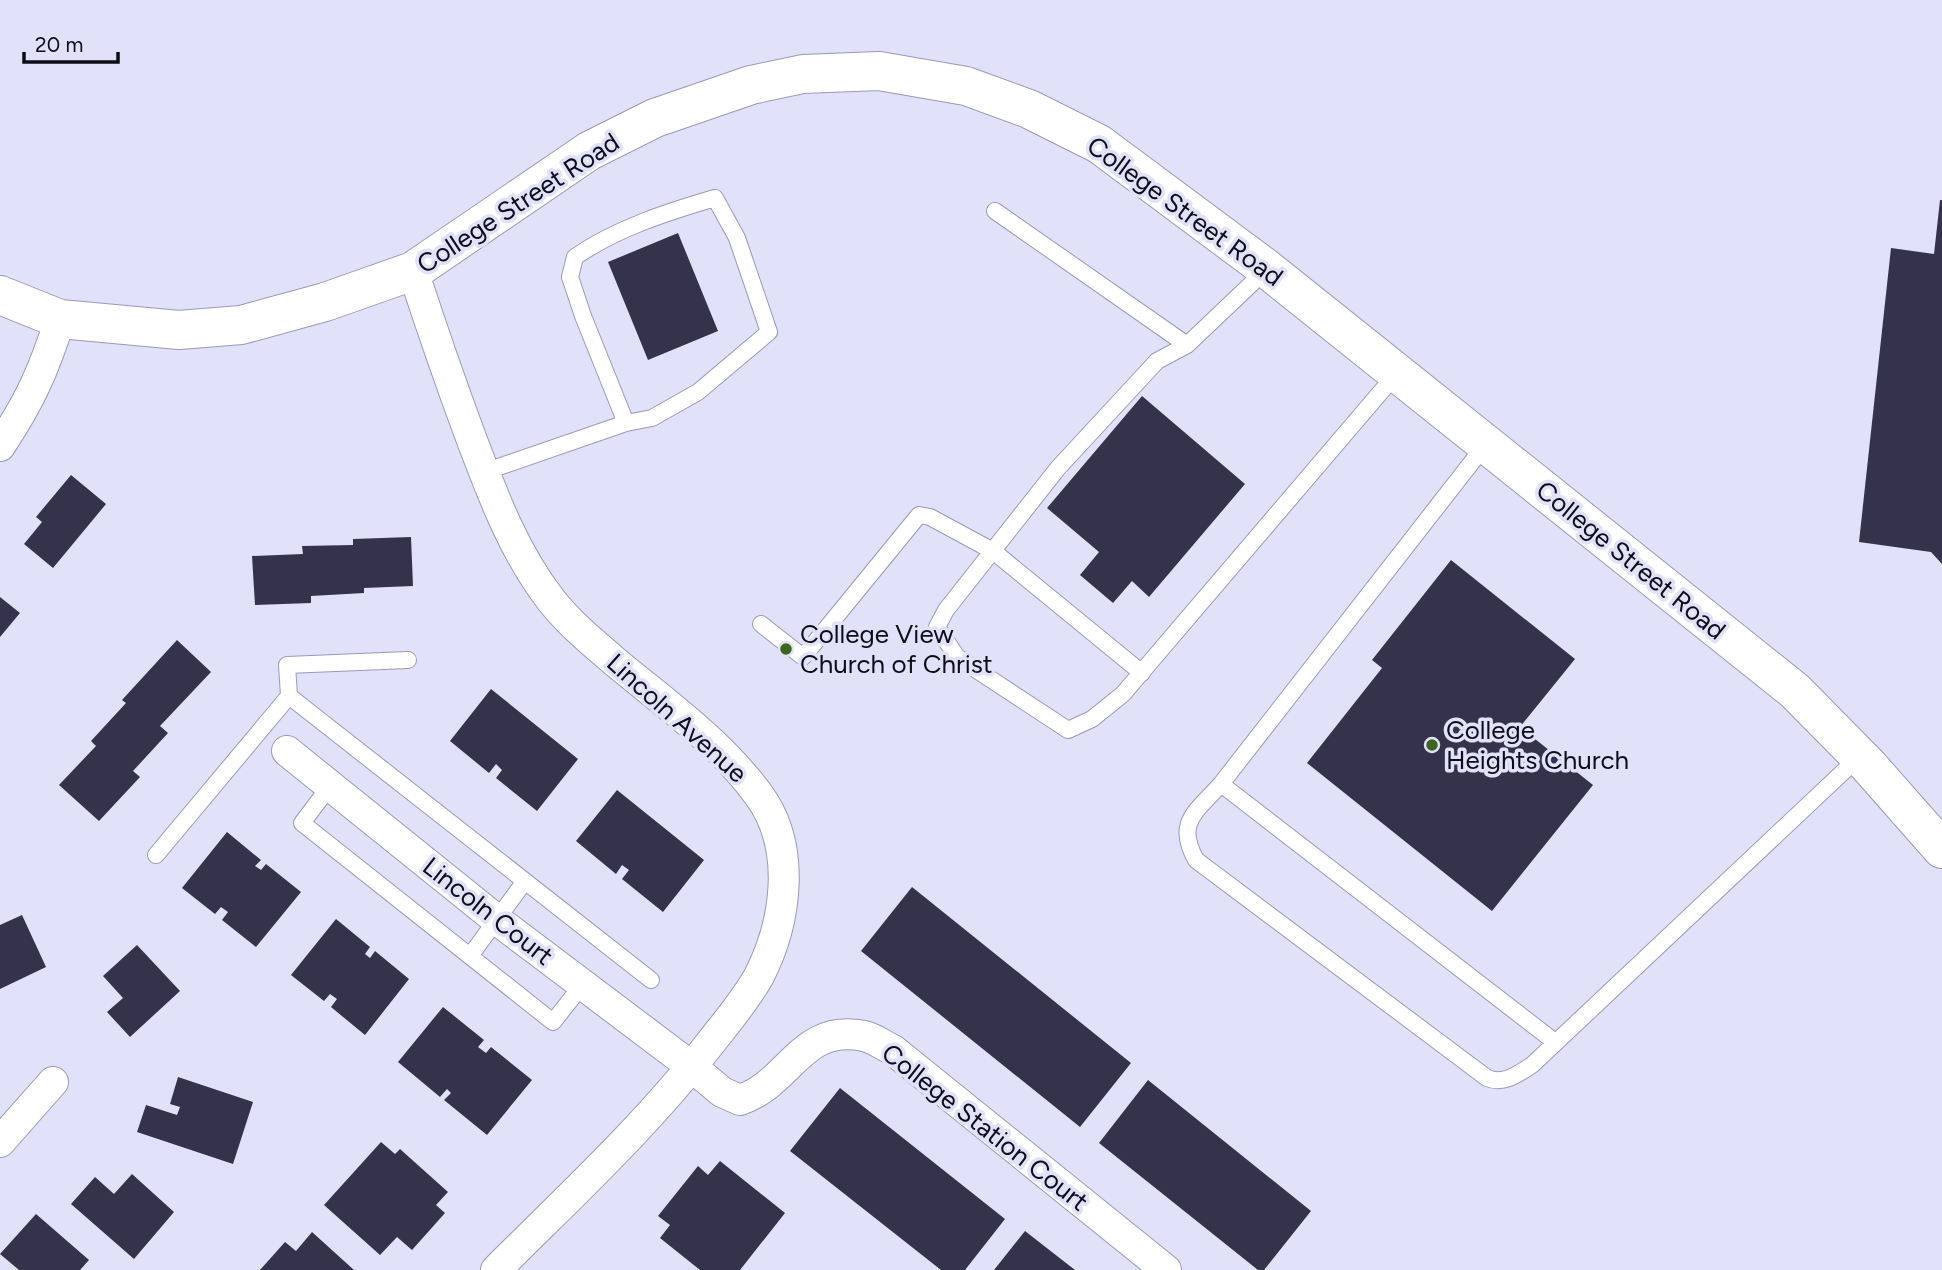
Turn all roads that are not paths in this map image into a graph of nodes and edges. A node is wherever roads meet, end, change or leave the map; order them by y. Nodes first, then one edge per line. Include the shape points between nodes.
1 (995, 211) dead end
2 (1267, 269) junction
3 (413, 271) junction
4 (0, 295) edge
5 (60, 319) junction
6 (1187, 345) junction
7 (1397, 373) junction
8 (626, 423) junction
9 (1486, 444) junction
10 (0, 446) edge
11 (484, 472) junction
12 (993, 551) junction
13 (761, 624) dead end
14 (408, 660) dead end
15 (1142, 673) junction
16 (289, 696) junction
17 (274, 741) junction
18 (1860, 756) junction
19 (1221, 785) junction
20 (330, 786) junction
21 (1942, 849) edge
22 (156, 855) dead end
23 (525, 881) junction
24 (497, 920) junction
25 (470, 956) junction
26 (651, 980) dead end
27 (583, 984) junction
28 (1555, 1042) junction
29 (692, 1067) junction
30 (53, 1082) dead end
31 (0, 1142) edge
32 (496, 1270) edge
33 (1166, 1270) edge

1 - 6 lane
2 - 3 street, College Street Road via 1099,144 1029,108 966,86 879,71 803,74 751,85 655,118 589,152
2 - 6 lane
2 - 7 street, College Street Road
3 - 5 street, College Street Road via 241,325 179,330
3 - 11 street, Lincoln Avenue
4 - 5 street, College Street Road
5 - 10 street via 26,408
6 - 12 lane via 1157,361 1058,468
7 - 9 street, College Street Road
7 - 15 lane
8 - 8 lane via 570,277 575,257 592,245 677,209 715,198 737,238 769,332 698,392 652,418
8 - 11 lane
9 - 18 street, College Street Road via 1795,691
9 - 19 lane
11 - 29 street, Lincoln Avenue via 514,542 553,604 732,763 761,797 775,825 783,855 784,886 772,945 747,997
12 - 13 lane via 919,515 803,657
12 - 15 lane
12 - 15 lane via 937,627 957,657 1068,730 1092,719
14 - 16 lane via 287,665
16 - 17 lane
16 - 23 lane
17 - 20 street, Lincoln Court
17 - 22 lane
18 - 21 street, College Street Road
18 - 28 lane
19 - 28 lane
19 - 28 lane via 1191,817 1188,845 1196,860 1245,899 1487,1078 1511,1078
20 - 24 street, Lincoln Court
20 - 25 lane via 302,823
23 - 24 lane
23 - 26 lane
24 - 25 lane
24 - 27 street, Lincoln Court
25 - 27 lane via 552,1022
27 - 29 street, Lincoln Court
29 - 32 street, Lincoln Avenue via 649,1117
29 - 33 street, College Station Court via 722,1092 740,1100 776,1079 816,1041 837,1034 867,1036 894,1050
30 - 31 street

